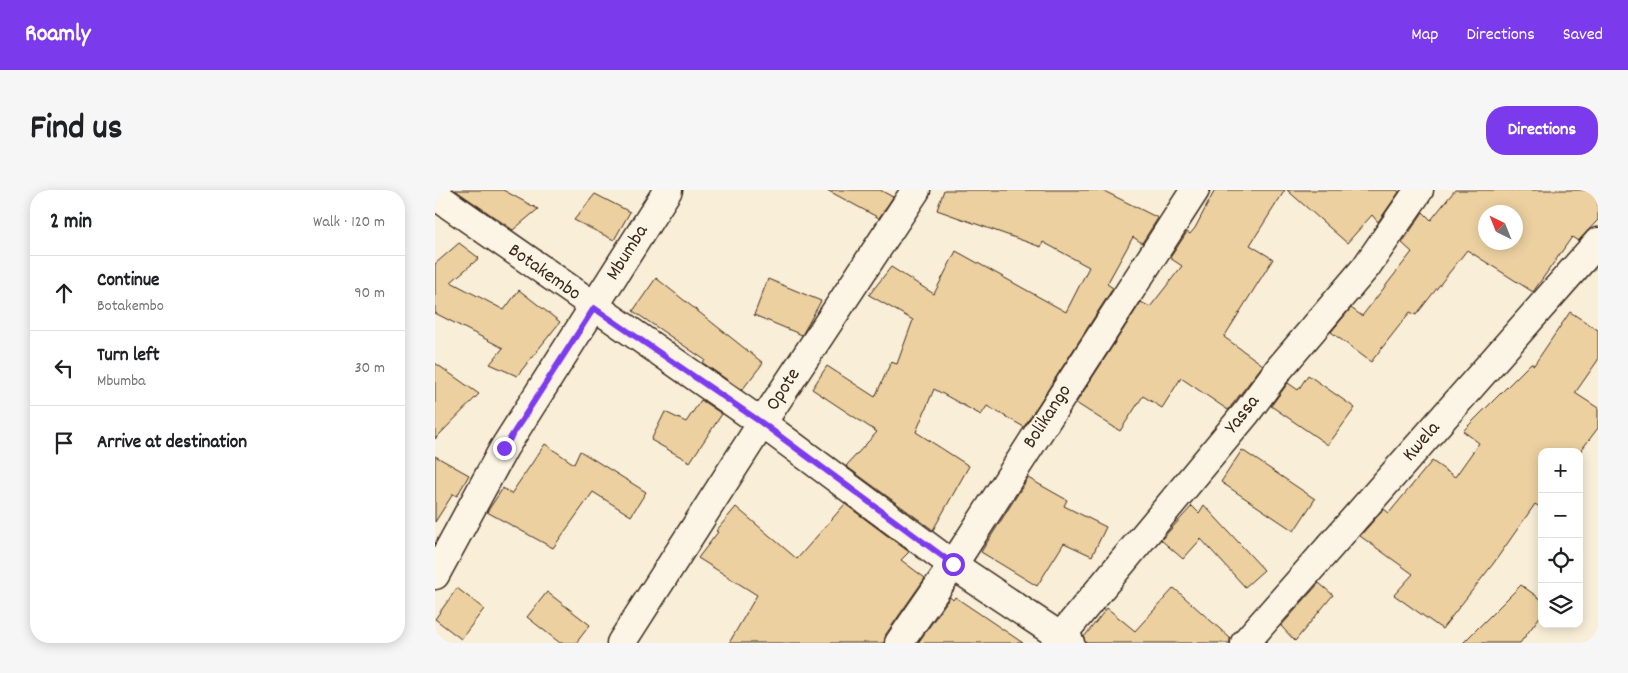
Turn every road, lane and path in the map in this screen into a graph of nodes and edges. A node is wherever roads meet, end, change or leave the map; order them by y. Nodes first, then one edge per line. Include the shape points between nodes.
1 (668, 190) edge
2 (916, 190) edge
3 (1195, 190) edge
4 (1419, 190) edge
5 (435, 195) edge
6 (1598, 242) edge
7 (594, 308) junction
8 (762, 423) junction
9 (953, 564) junction
10 (435, 575) edge
11 (1066, 639) edge
12 (621, 643) edge
13 (899, 643) edge
14 (1245, 643) edge

1 - 7 street, Mbumba
2 - 8 street, Opote
3 - 9 street, Bolikango
4 - 11 street, Yassa via 1365,267 1279,369
5 - 7 street, Botakembo
6 - 14 street, Kwela
7 - 8 street, Botakembo
7 - 10 street, Mbumba via 504,448
8 - 9 street, Botakembo
8 - 12 street, Opote
9 - 11 street, Botakembo
9 - 13 street, Bolikango

